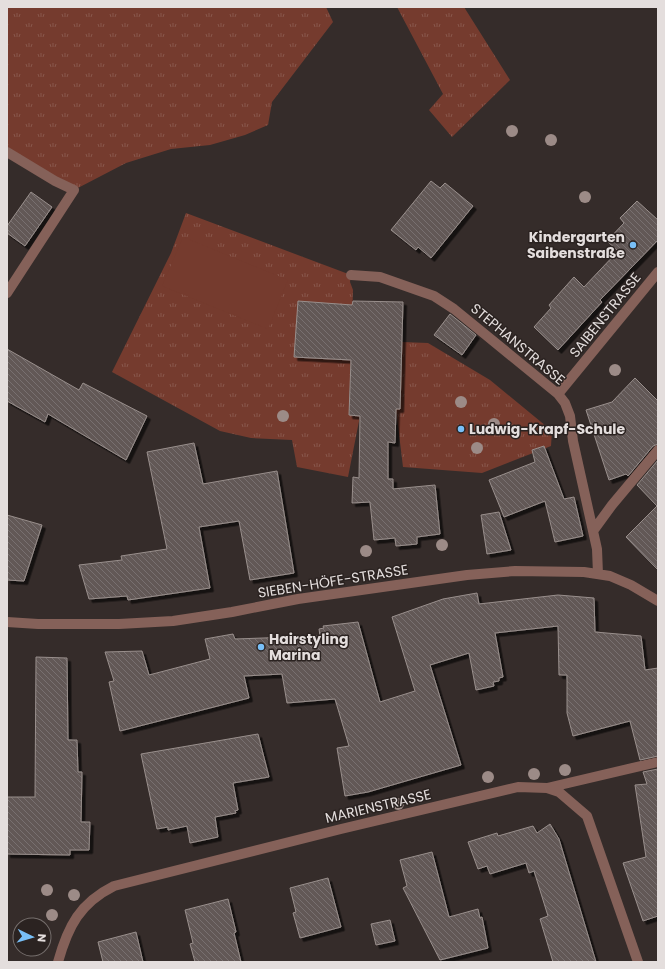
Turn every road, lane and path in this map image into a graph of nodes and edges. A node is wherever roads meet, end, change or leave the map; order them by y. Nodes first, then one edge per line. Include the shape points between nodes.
1 (7, 152) edge
2 (658, 272) edge
3 (351, 275) dead end
4 (7, 294) edge
5 (558, 394) junction
6 (658, 450) edge
7 (593, 531) junction
8 (598, 574) junction
9 (658, 601) edge
10 (7, 622) edge
11 (658, 762) edge
12 (547, 788) junction
13 (58, 962) edge
14 (638, 962) edge

1 - 4 street via 74,190
2 - 5 street, SAIBENSTRASSE
3 - 5 street, STEPHANSTRASSE via 380,277 434,296 454,309
5 - 7 street, STEPHANSTRASSE via 570,416
6 - 7 street
7 - 8 street, STEPHANSTRASSE
8 - 9 street, SIEBEN-HÖFE-STRASSE via 610,576 630,585
8 - 10 street, SIEBEN-HÖFE-STRASSE via 556,570 467,575 298,599 173,621 118,624
11 - 12 street
12 - 13 street, MARIENSTRASSE via 518,787 114,886 92,898 76,917 69,929
12 - 14 street, MARIENSTRASSE via 559,792 587,816

